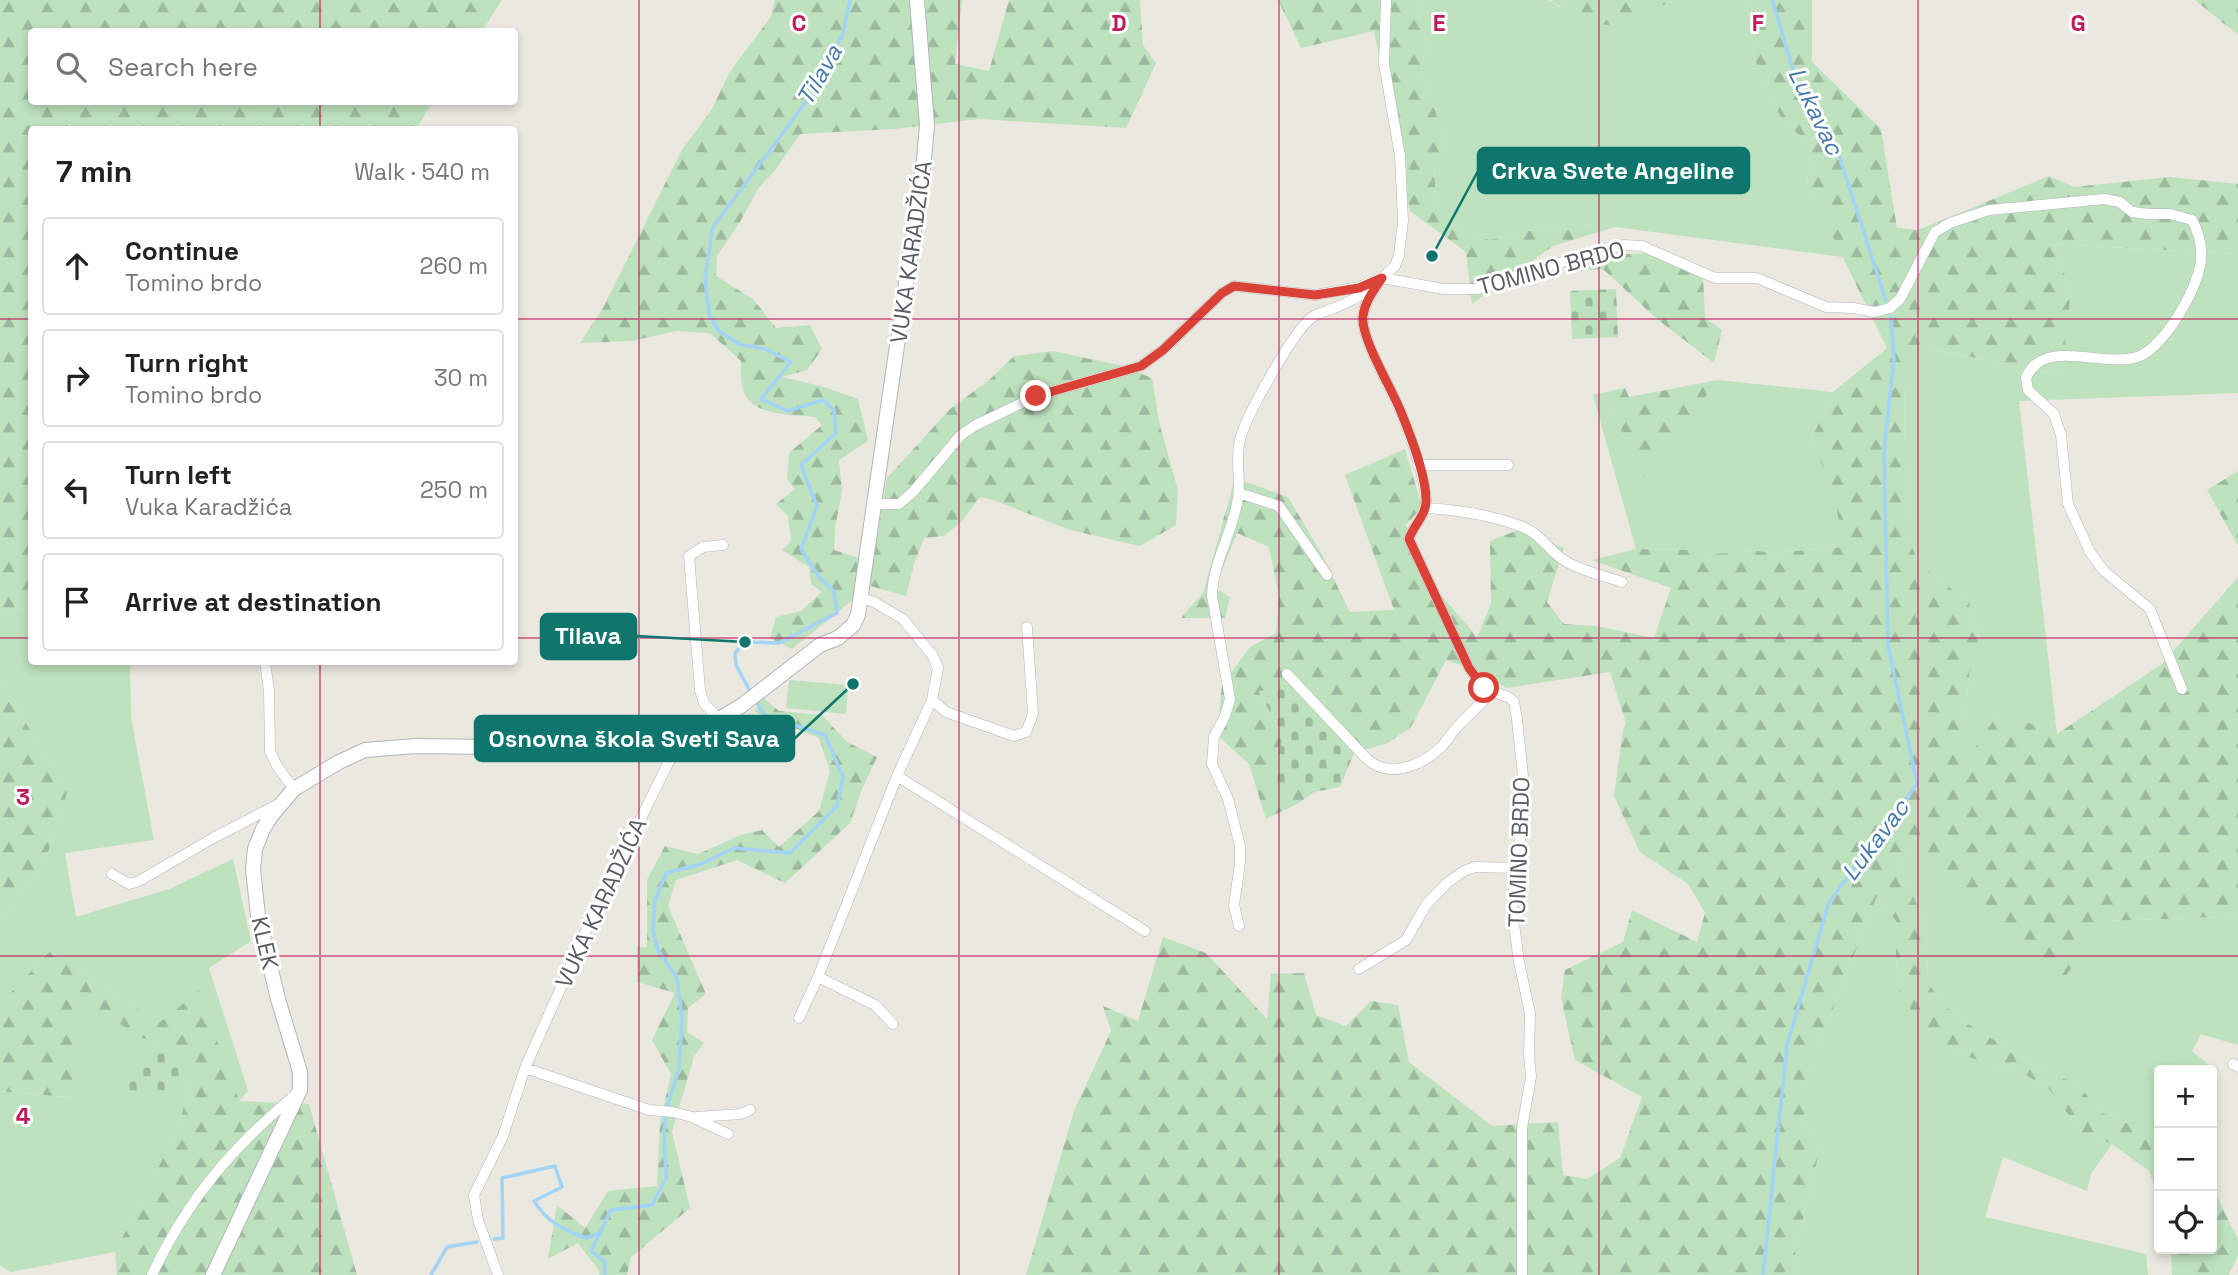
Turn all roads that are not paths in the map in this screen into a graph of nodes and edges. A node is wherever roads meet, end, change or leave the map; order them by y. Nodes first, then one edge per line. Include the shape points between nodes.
1 (917, 0) edge
2 (1386, 0) edge
3 (1382, 278) junction
4 (1418, 464) junction
5 (1508, 466) dead end
6 (1239, 494) junction
7 (875, 503) junction
8 (1426, 508) junction
9 (723, 545) dead end
10 (1326, 575) dead end
11 (1622, 582) dead end
12 (862, 598) junction
13 (1027, 626) dead end
14 (265, 665) edge
15 (1287, 674) dead end
16 (2182, 689) dead end
17 (1491, 692) junction
18 (932, 701) junction
19 (718, 718) junction
20 (682, 741) junction
21 (897, 776) junction
22 (294, 789) junction
23 (284, 801) junction
24 (1518, 868) junction
25 (112, 874) dead end
26 (1239, 926) dead end
27 (1145, 931) dead end
28 (1359, 970) dead end
29 (818, 977) junction
30 (799, 1018) dead end
31 (893, 1024) dead end
32 (525, 1068) junction
33 (300, 1090) junction
34 (751, 1110) dead end
35 (692, 1117) junction
36 (728, 1134) dead end
37 (152, 1275) edge
38 (213, 1275) edge
39 (498, 1275) edge
40 (1522, 1275) edge

1 - 7 street, VUKA KARADŽIĆA via 927,125
2 - 3 street via 1384,64 1400,156 1403,221 1395,266
3 - 4 street via 1368,299 1363,319 1366,335 1401,411
3 - 6 street via 1361,296 1315,315 1303,327 1244,429 1237,466
3 - 7 street via 1359,288 1315,295 1234,286 1141,366 1036,396 984,421 960,436 899,504
3 - 16 street, TOMINO BRDO via 1444,289 1477,289 1604,249 1642,246 1715,278 1757,278 1826,307 1875,312 1900,299 1935,232 1989,210 2104,199 2120,202 2132,212 2192,220 2202,258 2192,292 2164,335 2142,355 2117,361 2056,356 2035,363 2026,378 2028,390 2054,414 2061,435 2068,504 2090,552 2104,571 2150,609
4 - 5 street
4 - 8 street
6 - 10 street via 1279,506
6 - 26 street via 1212,580 1230,699 1214,737 1212,764 1228,799 1240,846 1234,905
7 - 12 street, VUKA KARADŽIĆA
8 - 11 street via 1479,514 1524,528 1567,563
8 - 17 street, TOMINO BRDO via 1409,539 1469,668
9 - 19 street via 703,547 689,556 699,690
12 - 18 street via 903,619 933,656 938,668
12 - 19 street, VUKA KARADŽIĆA via 858,615 838,638 820,645 741,706
13 - 18 street via 1033,714 1026,732 1014,736 989,729 946,712
14 - 22 street via 270,751
15 - 17 street via 1373,764 1387,771 1418,762 1441,748
17 - 24 street, TOMINO BRDO via 1514,702 1517,719 1523,776
18 - 21 street
19 - 20 street, VUKA KARADŽIĆA
20 - 22 street via 624,728 538,744 365,750
20 - 32 street, VUKA KARADŽIĆA via 586,931
21 - 27 street
21 - 29 street
22 - 23 street
23 - 25 street via 139,881 129,884
23 - 33 street, KLEK via 255,849 254,879 258,916 300,1072
24 - 28 street via 1464,871 1426,905 1406,940
24 - 40 street, TOMINO BRDO via 1512,908 1530,1013 1531,1077 1522,1128
29 - 30 street
29 - 31 street via 875,1005
32 - 35 street via 649,1110
32 - 39 street, VUKA KARADŽIĆA via 503,1136 474,1195
33 - 37 street via 205,1183
33 - 38 street
34 - 35 street
35 - 36 street

